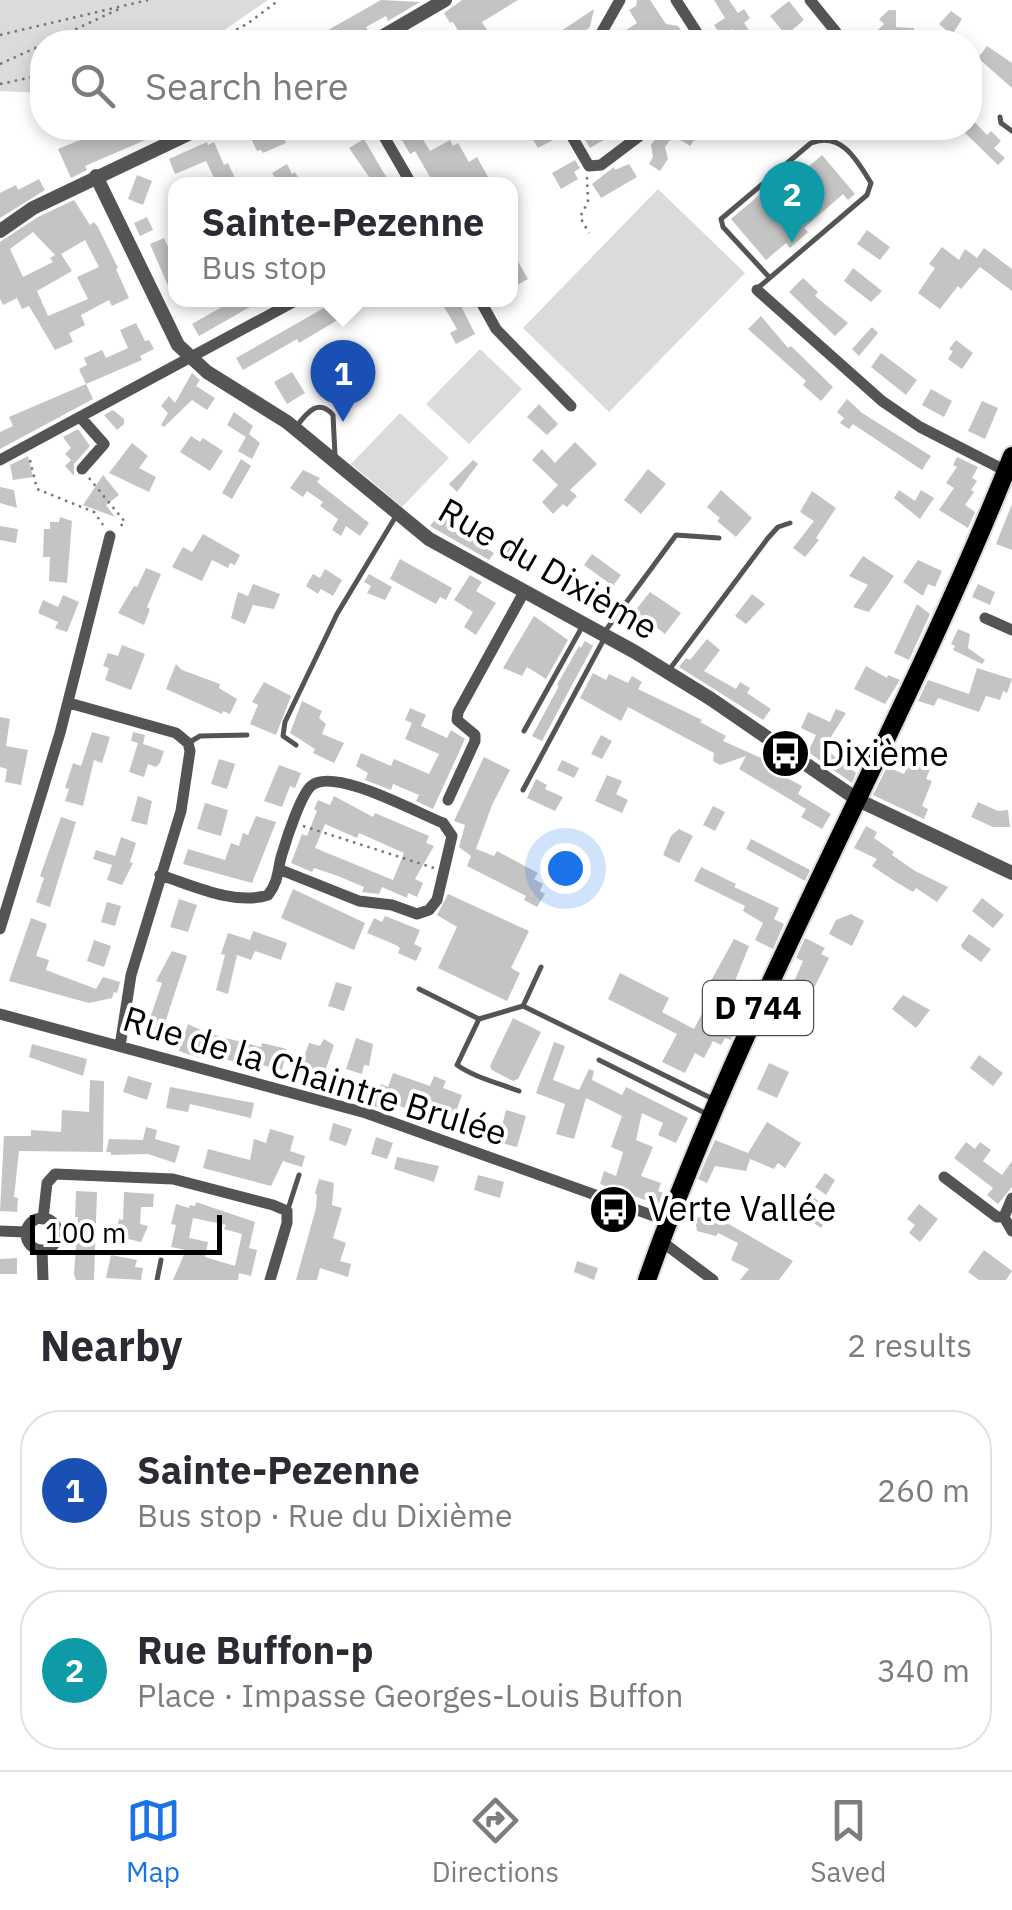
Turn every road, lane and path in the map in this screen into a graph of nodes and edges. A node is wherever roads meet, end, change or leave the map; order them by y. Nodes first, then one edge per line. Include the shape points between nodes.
1 (148, 0) edge
2 (279, 0) edge
3 (446, 0) edge
4 (620, 0) edge
5 (676, 0) edge
6 (810, 0) edge
7 (124, 6) junction
8 (73, 30) edge
9 (237, 30) edge
10 (395, 30) edge
11 (604, 30) edge
12 (695, 30) edge
13 (834, 30) edge
14 (0, 35) edge
15 (30, 50) edge
16 (0, 64) edge
17 (30, 78) edge
18 (0, 84) edge
19 (1000, 117) dead end
20 (1012, 131) edge
21 (176, 140) edge
22 (386, 140) edge
23 (574, 140) edge
24 (634, 140) edge
25 (819, 140) edge
26 (834, 140) edge
27 (588, 166) junction
28 (96, 176) junction
29 (408, 177) edge
30 (0, 231) edge
31 (589, 233) dead end
32 (769, 277) junction
33 (756, 290) joint
34 (285, 307) edge
35 (484, 307) edge
36 (192, 359) junction
37 (571, 406) dead end
38 (80, 418) junction
39 (294, 428) junction
40 (27, 448) junction
41 (0, 460) edge
42 (336, 462) junction
43 (1009, 463) edge
44 (82, 470) joint
45 (398, 514) junction
46 (790, 523) dead end
47 (110, 536) junction
48 (719, 538) dead end
49 (524, 592) junction
50 (985, 618) dead end
51 (583, 624) junction
52 (1012, 630) edge
53 (604, 635) junction
54 (667, 672) junction
55 (69, 703) junction
56 (524, 731) dead end
57 (247, 735) dead end
58 (188, 743) junction
59 (296, 745) dead end
60 (523, 790) dead end
61 (448, 800) dead end
62 (858, 800) junction
63 (295, 822) junction
64 (281, 870) junction
65 (444, 872) junction
66 (1012, 873) edge
67 (160, 875) junction
68 (0, 929) edge
69 (541, 967) dead end
70 (419, 989) dead end
71 (523, 1006) junction
72 (0, 1014) edge
73 (479, 1019) junction
74 (120, 1046) junction
75 (599, 1060) dead end
76 (519, 1091) dead end
77 (715, 1109) junction
78 (299, 1175) dead end
79 (944, 1177) dead end
80 (1012, 1198) edge
81 (286, 1212) junction
82 (1004, 1217) junction
83 (43, 1219) junction
84 (668, 1222) junction
85 (0, 1231) edge
86 (1012, 1231) edge
87 (26, 1232) junction
88 (661, 1241) junction
89 (42, 1250) junction
90 (162, 1260) dead end
91 (43, 1280) edge
92 (157, 1280) edge
93 (270, 1280) edge
94 (646, 1280) edge
95 (713, 1280) edge

1 - 7 path
2 - 9 path
3 - 10 street
4 - 11 street
5 - 12 street
6 - 13 street
7 - 8 path
7 - 14 path
15 - 16 path
17 - 18 path
19 - 20 lane
21 - 28 street
22 - 29 street
23 - 27 street
24 - 27 street via 601,165
25 - 32 lane via 721,219
26 - 32 lane via 871,183 867,195
27 - 31 path via 588,202 580,217
28 - 30 street
28 - 36 street, Rue du Dixième via 164,320
32 - 33 lane
33 - 43 street via 920,427
34 - 36 street
35 - 37 street via 496,329
36 - 38 street
36 - 39 street, Rue du Dixième
38 - 40 street
38 - 44 street via 104,444
39 - 42 street, Rue du Dixième
39 - 42 lane via 312,408 330,411
40 - 41 street
40 - 47 path via 36,489 94,512
42 - 45 street, Rue du Dixième
43 - 62 main road, D 744
44 - 47 path via 125,522
45 - 49 street, Rue du Dixième
45 - 59 lane via 337,614 285,722 283,736
46 - 54 lane via 768,538
47 - 55 street
48 - 53 lane via 676,535
49 - 51 street, Rue du Dixième
49 - 61 street via 458,712 475,741
50 - 52 street
51 - 53 street, Rue du Dixième
51 - 56 lane
53 - 54 street, Rue du Dixième
53 - 60 lane
54 - 62 street, Rue du Dixième
55 - 58 street via 176,733
55 - 68 street
57 - 58 lane via 200,736
58 - 67 street via 187,785
62 - 66 street, Rue du Dixième
62 - 77 main road, D 744
63 - 64 street
63 - 65 path
63 - 65 street via 313,784 347,782 449,829 452,847
64 - 65 street via 359,902 417,914 432,907
64 - 67 street via 260,898
67 - 74 street via 131,975
69 - 71 lane
70 - 73 lane
71 - 73 lane
71 - 77 lane
72 - 74 street, Rue de la Chaintre Brulée
73 - 76 lane via 457,1066
74 - 84 street, Rue de la Chaintre Brulée via 366,1113
75 - 77 lane
77 - 84 main road, D 744
78 - 81 lane
79 - 82 street
80 - 82 street
81 - 83 street via 173,1179 55,1174 47,1183
81 - 93 street
82 - 86 street
83 - 87 street
83 - 89 street via 58,1232 51,1248
84 - 88 main road, D 744
85 - 87 street
87 - 89 street
88 - 94 main road, D 744
88 - 95 street
89 - 91 street
90 - 92 lane

